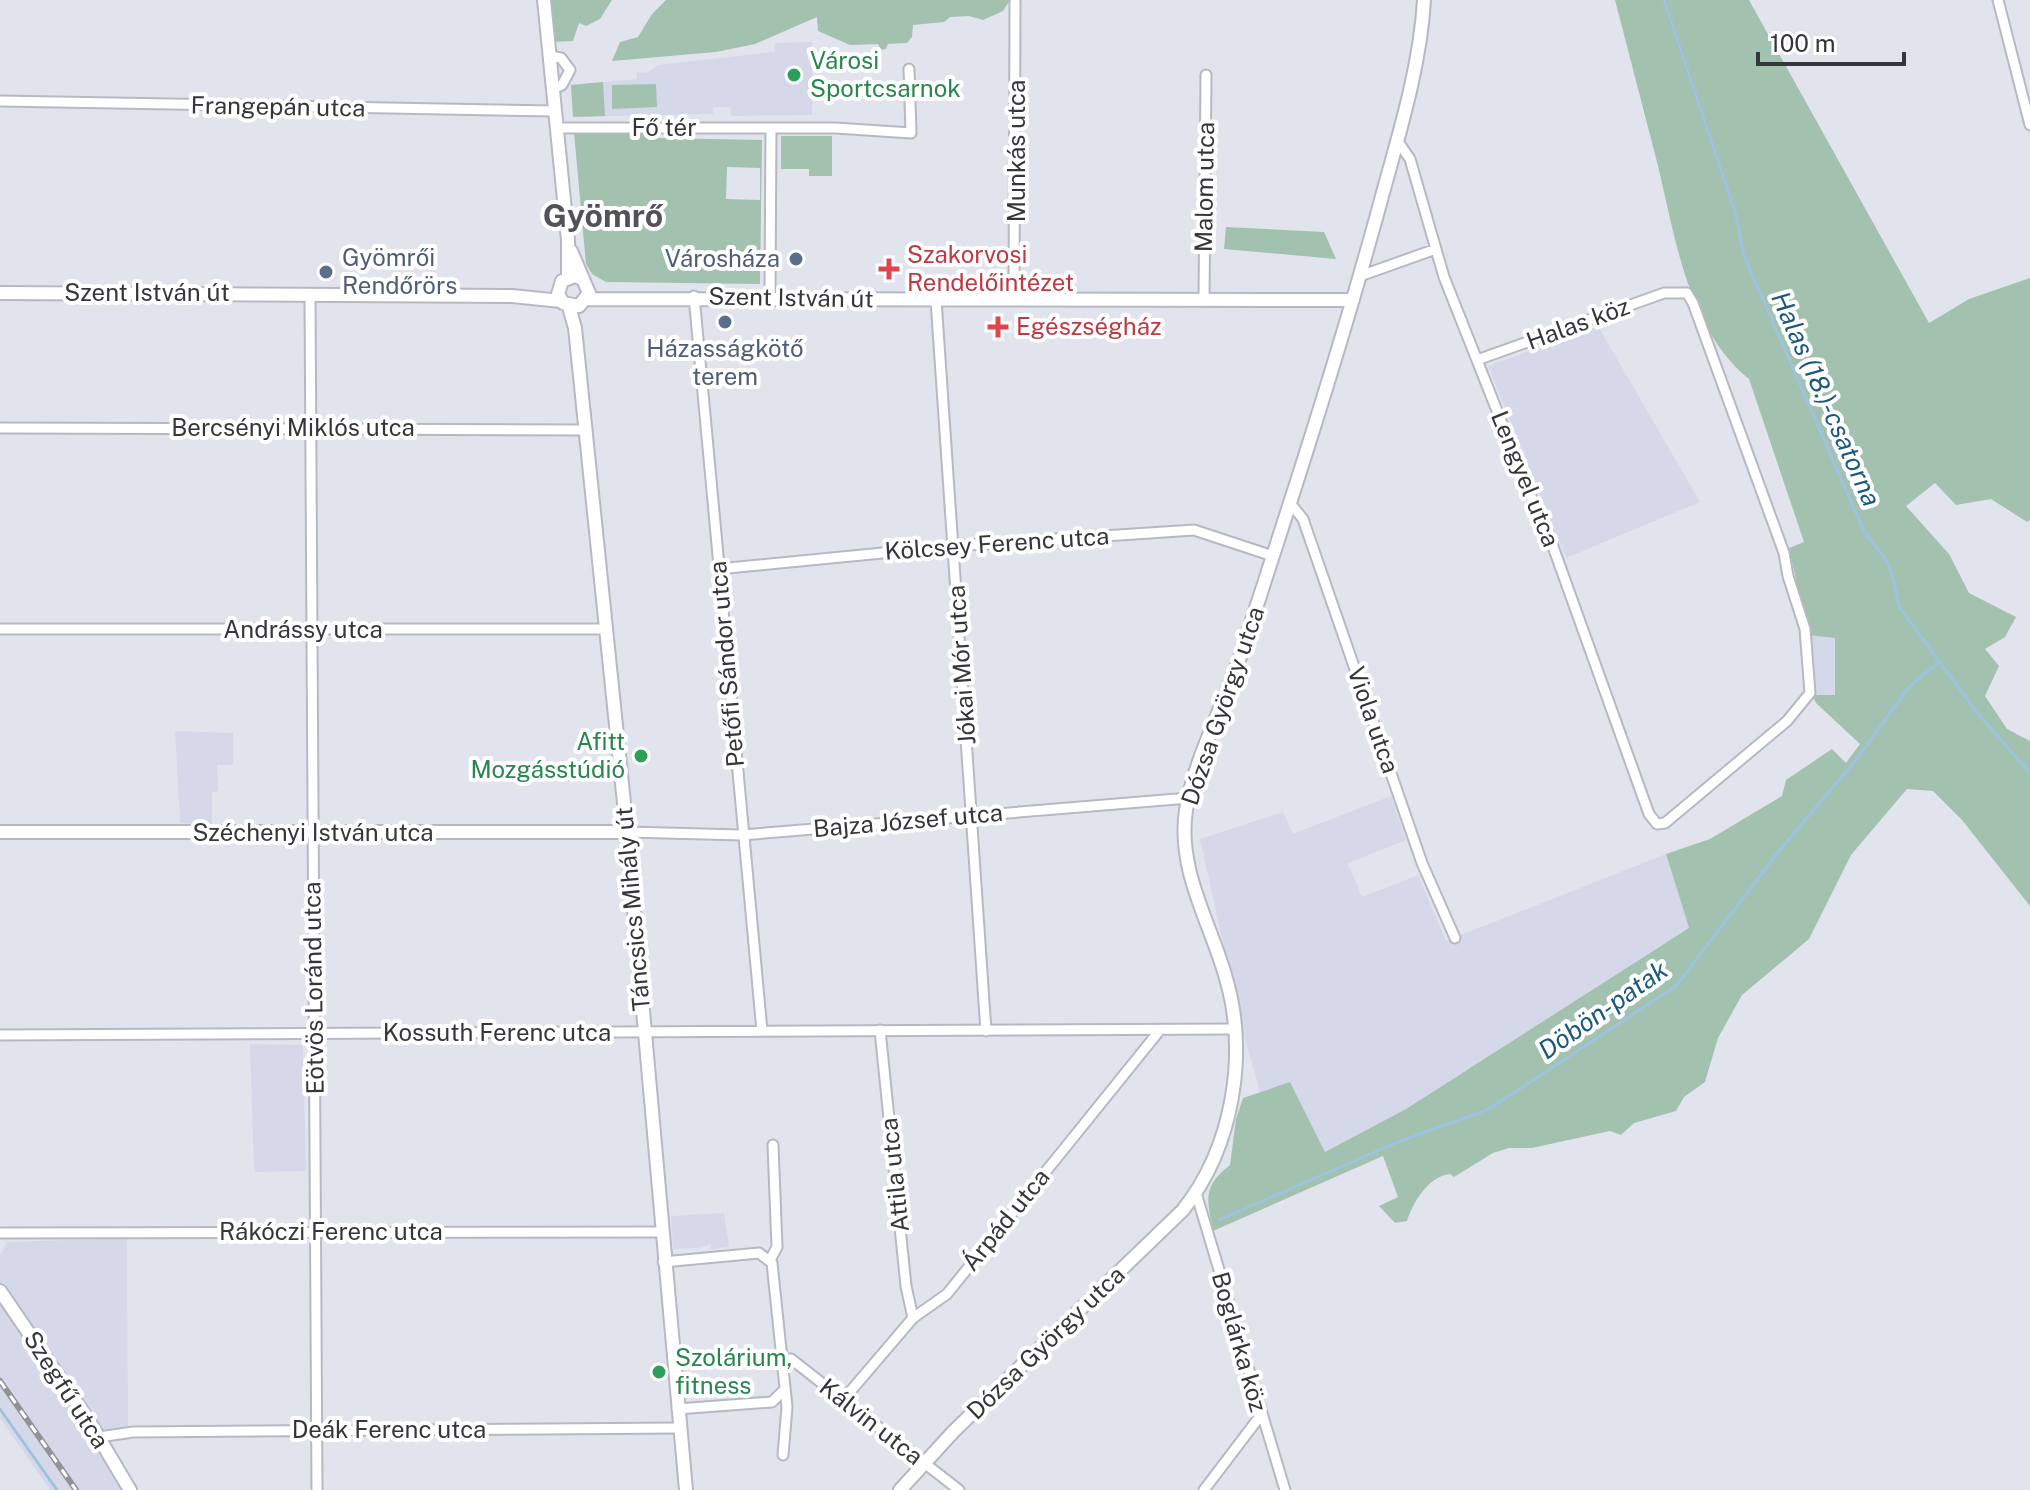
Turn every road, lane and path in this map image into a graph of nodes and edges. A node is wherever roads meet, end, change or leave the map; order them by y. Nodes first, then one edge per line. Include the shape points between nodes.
1 (544, 0) edge
2 (1424, 0) edge
3 (1998, 0) edge
4 (1015, 2) dead end
5 (550, 56) junction
6 (909, 69) dead end
7 (1206, 75) dead end
8 (553, 89) junction
9 (0, 101) edge
10 (555, 111) junction
11 (2030, 125) edge
12 (557, 128) junction
13 (771, 128) junction
14 (1397, 140) junction
15 (568, 244) junction
16 (1436, 249) junction
17 (1360, 276) junction
18 (0, 293) edge
19 (310, 295) junction
20 (575, 295) junction
21 (694, 296) junction
22 (770, 297) junction
23 (1204, 299) junction
24 (936, 300) junction
25 (1014, 300) junction
26 (1353, 300) junction
27 (1477, 360) junction
28 (312, 427) junction
29 (0, 428) edge
30 (587, 430) junction
31 (1290, 503) junction
32 (954, 546) junction
33 (1273, 556) junction
34 (718, 569) junction
35 (0, 629) edge
36 (607, 629) junction
37 (313, 630) junction
38 (1189, 798) junction
39 (972, 815) junction
40 (1652, 820) joint
41 (0, 832) edge
42 (627, 832) junction
43 (312, 834) junction
44 (742, 835) junction
45 (1455, 938) dead end
46 (1234, 1029) junction
47 (880, 1030) junction
48 (1160, 1030) junction
49 (762, 1031) junction
50 (986, 1031) junction
51 (644, 1033) junction
52 (315, 1034) junction
53 (0, 1035) edge
54 (773, 1145) dead end
55 (1196, 1193) junction
56 (316, 1232) junction
57 (661, 1232) junction
58 (0, 1233) edge
59 (770, 1260) junction
60 (663, 1262) junction
61 (0, 1291) edge
62 (913, 1318) junction
63 (781, 1360) junction
64 (784, 1390) junction
65 (843, 1400) junction
66 (677, 1409) junction
67 (1261, 1415) junction
68 (679, 1428) junction
69 (318, 1430) junction
70 (99, 1437) junction
71 (783, 1455) dead end
72 (924, 1462) junction
73 (130, 1490) edge
74 (317, 1490) edge
75 (686, 1490) edge
76 (900, 1490) edge
77 (959, 1490) edge
78 (1204, 1490) edge
79 (1285, 1490) edge

1 - 5 street, Táncsics Mihály út
2 - 14 street, Dózsa György utca
3 - 11 street
4 - 25 street, Munkás utca
5 - 8 street, Táncsics Mihály út
5 - 8 street via 561,58 570,70 562,85
6 - 13 street, Fő tér via 911,133
7 - 23 street, Malom utca
8 - 10 street, Táncsics Mihály út
9 - 10 street, Frangepán utca
10 - 12 street, Táncsics Mihály út
12 - 13 street, Fő tér
12 - 15 street, Táncsics Mihály út
13 - 22 street
14 - 16 street, Lengyel utca via 1410,159
14 - 17 street, Dózsa György utca
15 - 20 street, Táncsics Mihály út
15 - 20 street, Táncsics Mihály út via 568,277
16 - 17 street
16 - 27 street, Lengyel utca
17 - 26 street, Dózsa György utca
18 - 19 street, Szent István út
19 - 20 street, Szent István út
19 - 28 street, Eötvös Loránd utca
20 - 21 street, Szent István út
20 - 30 street, Táncsics Mihály út
21 - 22 street, Szent István út
21 - 34 street, Petőfi Sándor utca
22 - 24 street, Szent István út
23 - 25 street, Szent István út
23 - 26 street, Szent István út
24 - 25 street, Szent István út
24 - 32 street, Jókai Mór utca
26 - 31 street, Dózsa György utca
27 - 40 street, Lengyel utca via 1546,527
27 - 40 street, Halas köz via 1664,293 1687,293 1693,303 1777,529 1805,629 1810,693 1787,721 1685,807 1665,823
28 - 29 street, Bercsényi Miklós utca
28 - 30 street, Bercsényi Miklós utca
28 - 37 street, Eötvös Loránd utca
30 - 36 street, Táncsics Mihály út
31 - 33 street, Dózsa György utca
31 - 45 street, Viola utca via 1303,519 1422,863
32 - 33 street, Kölcsey Ferenc utca via 1194,530
32 - 34 street, Kölcsey Ferenc utca
32 - 39 street, Jókai Mór utca
33 - 38 street, Dózsa György utca
34 - 44 street, Petőfi Sándor utca
35 - 37 street, Andrássy utca
36 - 37 street, Andrássy utca
36 - 42 street, Táncsics Mihály út
37 - 43 street, Eötvös Loránd utca
38 - 39 street, Bajza József utca
38 - 46 street, Dózsa György utca via 1186,858 1225,976
39 - 44 street, Bajza József utca
39 - 50 street, Jókai Mór utca
41 - 43 street, Széchenyi István utca
42 - 43 street, Széchenyi István utca
42 - 44 street, Bajza József utca
42 - 51 street, Táncsics Mihály út
43 - 52 street, Eötvös Loránd utca
44 - 49 street, Petőfi Sándor utca
46 - 48 street, Kossuth Ferenc utca
46 - 55 street, Dózsa György utca via 1232,1087 1221,1142
47 - 49 street, Kossuth Ferenc utca
47 - 50 street, Kossuth Ferenc utca
47 - 62 street, Attila utca
48 - 50 street, Kossuth Ferenc utca
48 - 62 street, Árpád utca via 947,1294
49 - 51 street, Kossuth Ferenc utca
51 - 52 street, Kossuth Ferenc utca
51 - 57 street, Táncsics Mihály út
52 - 53 street, Kossuth Ferenc utca
52 - 56 street, Eötvös Loránd utca
54 - 59 street via 777,1247
55 - 67 street, Boglárka köz
55 - 72 street, Dózsa György utca
56 - 57 street, Rákóczi Ferenc utca
56 - 58 street, Rákóczi Ferenc utca
56 - 69 street, Eötvös Loránd utca
57 - 60 street, Táncsics Mihály út
59 - 60 street via 759,1253
59 - 63 street
60 - 66 street, Táncsics Mihály út
61 - 70 street, Szegfű utca
62 - 65 street, Árpád utca
63 - 64 street
63 - 65 street, Kálvin utca via 791,1359
64 - 66 street via 772,1402
64 - 71 street
65 - 72 street, Kálvin utca
66 - 68 street, Táncsics Mihály út
67 - 78 street
67 - 79 street, Boglárka köz
68 - 69 street, Deák Ferenc utca
68 - 75 street, Táncsics Mihály út
69 - 70 street, Deák Ferenc utca
69 - 74 street, Eötvös Loránd utca
70 - 73 street, Szegfű utca
72 - 76 street, Dózsa György utca
72 - 77 street, Kálvin utca

